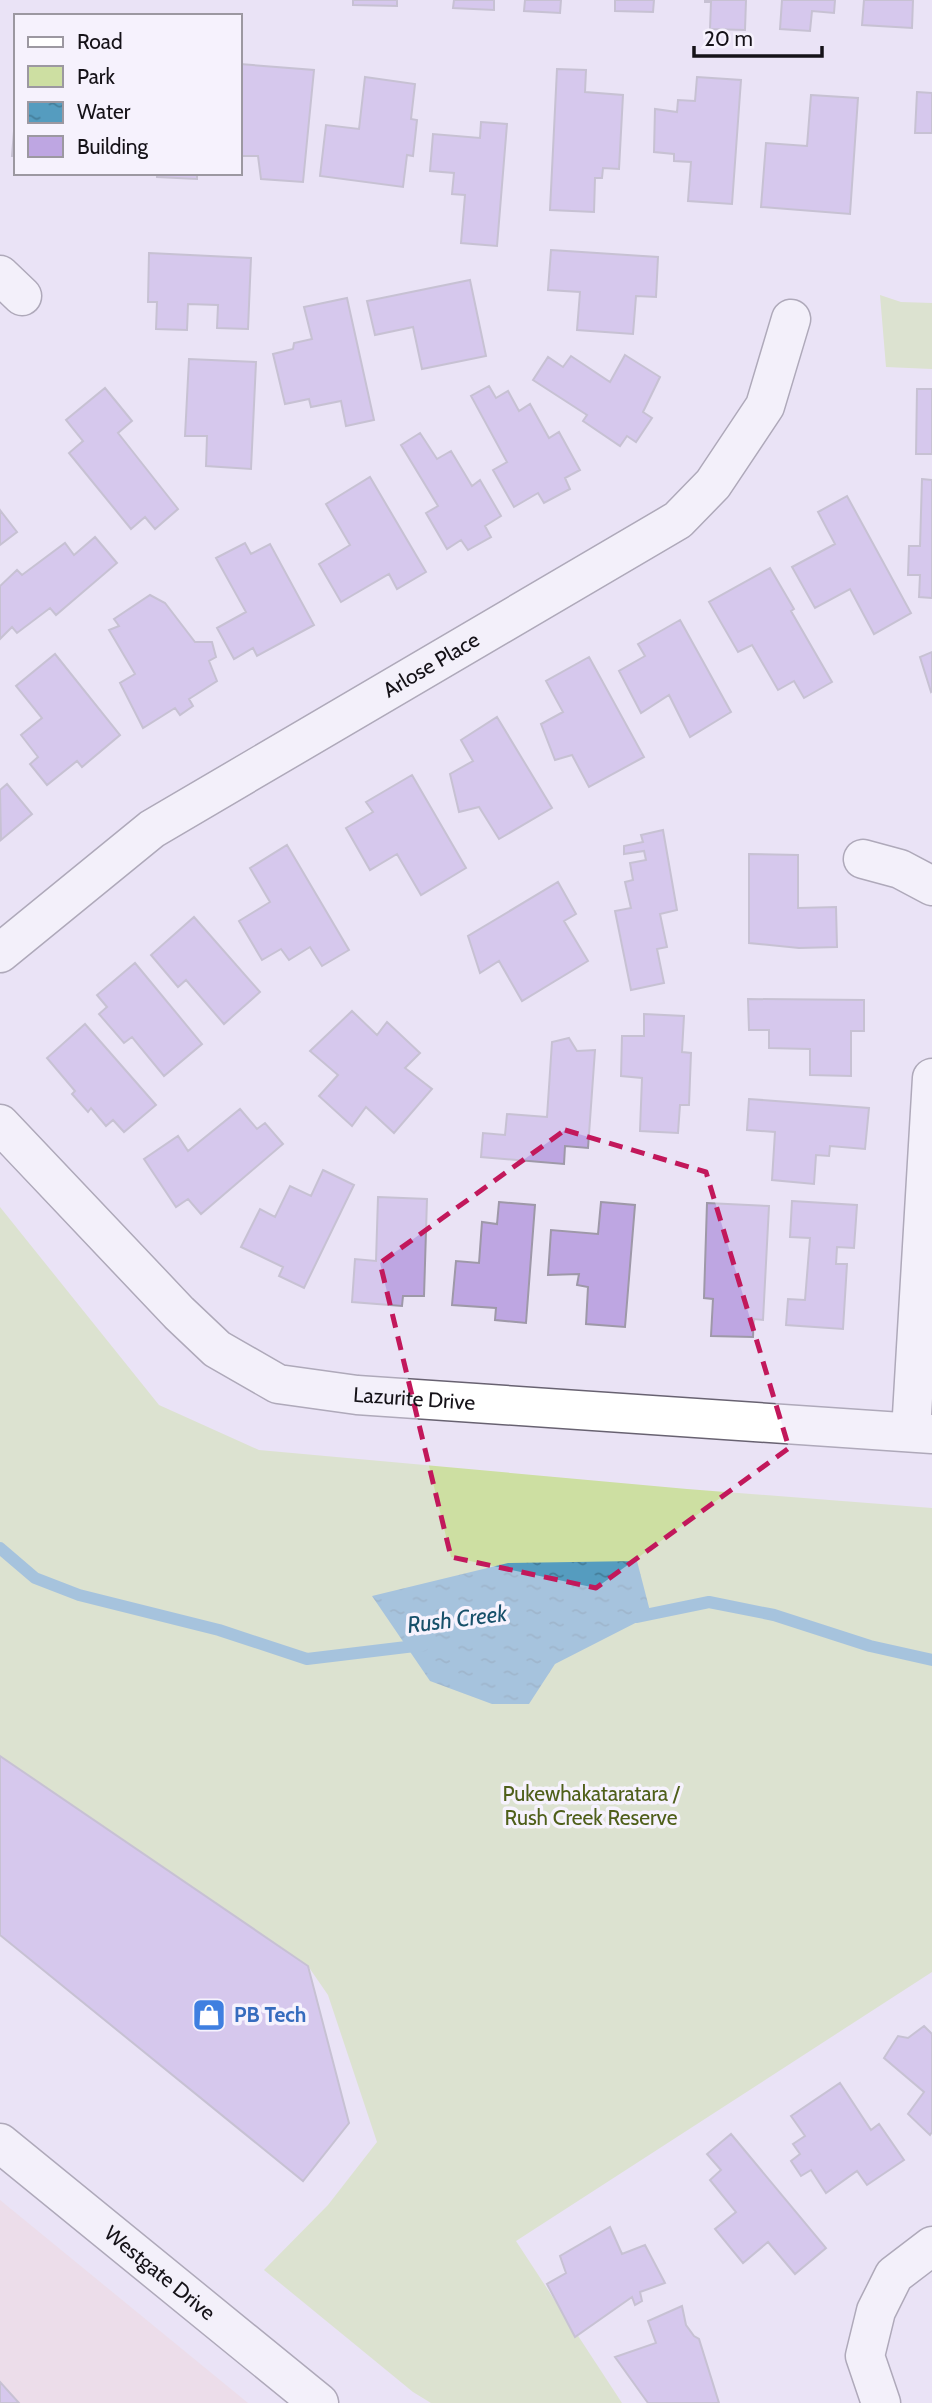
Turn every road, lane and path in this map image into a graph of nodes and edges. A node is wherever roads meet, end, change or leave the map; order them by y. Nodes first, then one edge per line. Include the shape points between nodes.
1 (791, 319) dead end
2 (863, 859) dead end
3 (932, 886) edge
4 (0, 953) edge
5 (932, 1077) edge
6 (0, 1124) edge
7 (922, 1433) edge
8 (0, 2143) edge
9 (932, 2246) edge
10 (319, 2403) edge
11 (881, 2403) edge

1 - 4 street, Arlose Place via 765,406 713,484 678,520 152,829
2 - 3 street
5 - 7 street
6 - 7 street, Lazurite Drive via 216,1349 278,1384 371,1396
8 - 10 street, Westgate Drive
9 - 11 street via 894,2275 876,2311 865,2356

